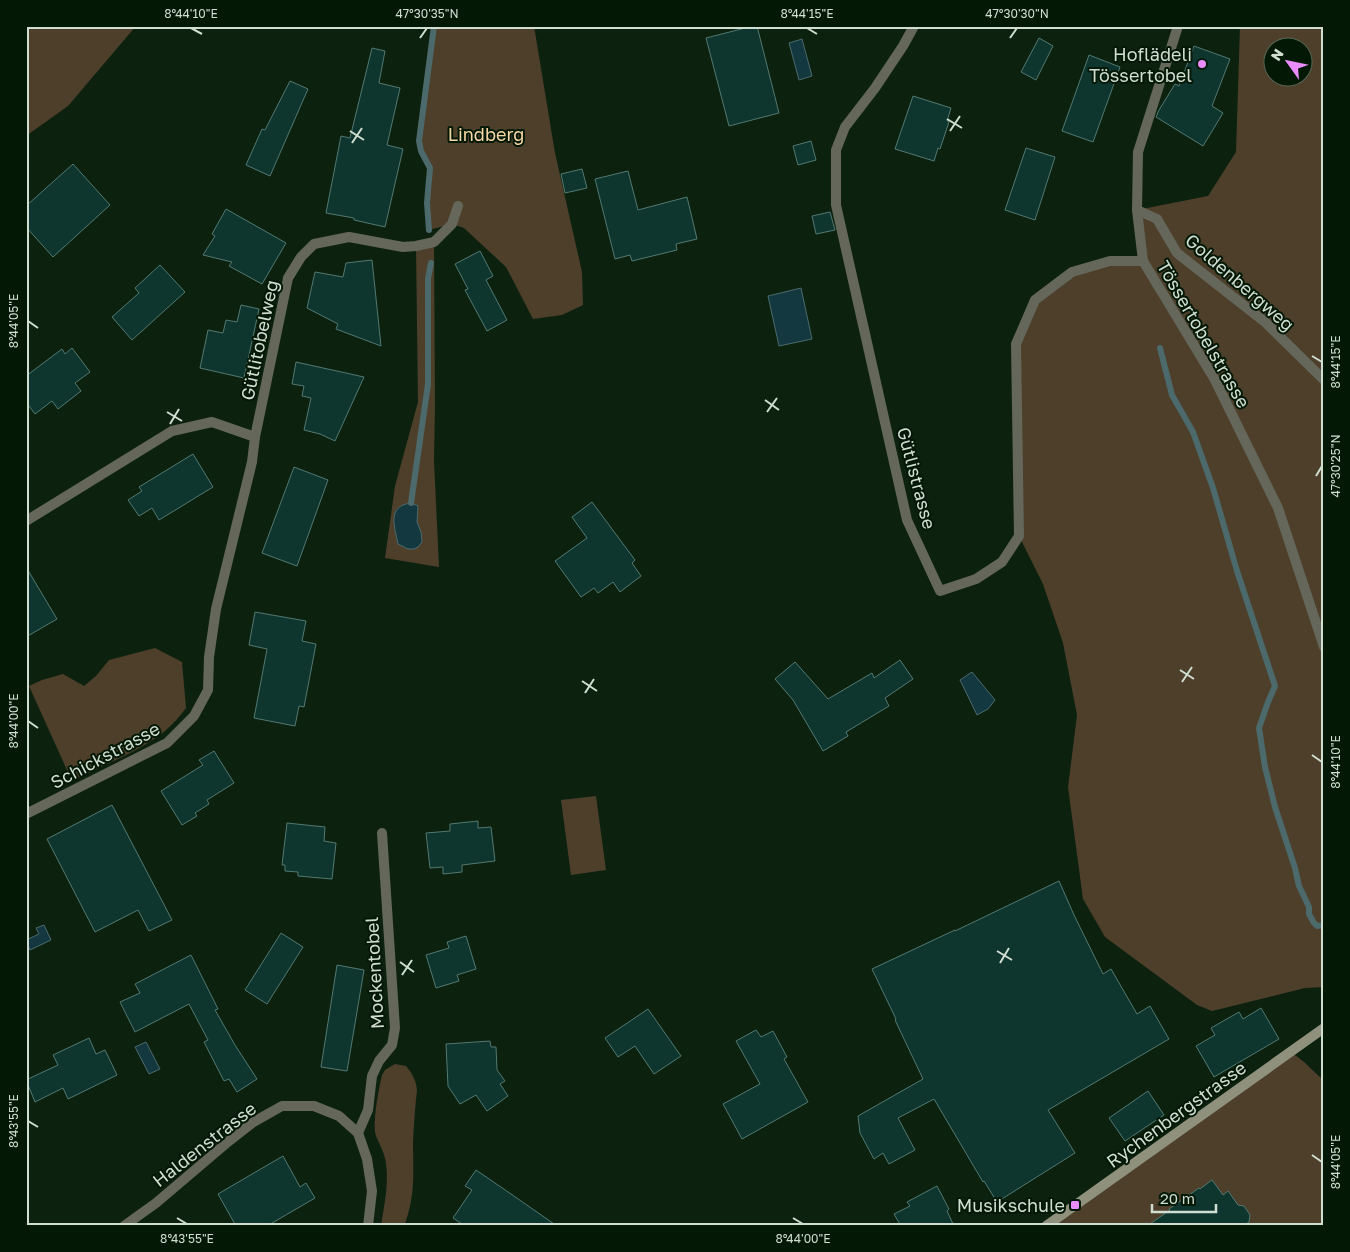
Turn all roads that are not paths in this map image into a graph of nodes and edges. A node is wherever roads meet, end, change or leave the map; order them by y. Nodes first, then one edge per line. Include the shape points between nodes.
1 (914, 26) edge
2 (1178, 26) edge
3 (458, 206) dead end
4 (1136, 210) junction
5 (1142, 261) junction
6 (1324, 380) edge
7 (255, 437) junction
8 (26, 521) edge
9 (1324, 647) edge
10 (208, 690) joint
11 (26, 814) edge
12 (382, 832) dead end
13 (1324, 1028) edge
14 (358, 1133) junction
15 (124, 1226) edge
16 (368, 1226) edge
17 (1046, 1226) edge

1 - 5 street, Gütlistrasse via 846,127 836,150 836,205 907,520 940,591 976,579 1002,562 1019,536 1016,344 1036,300 1072,272 1110,261
2 - 4 street, Tössertobelstrasse via 1138,152
3 - 7 street, Gütlitobelweg via 452,224 434,242 403,247 349,237 314,244 301,257 288,278
4 - 5 street, Tössertobelstrasse
4 - 6 street, Goldenbergweg via 1157,219 1177,253 1265,322
5 - 9 street, Tössertobelstrasse via 1215,380 1278,508
7 - 8 street via 212,422 172,431
7 - 10 street, Gütlitobelweg via 252,462 216,609
10 - 11 street, Schickstrasse via 194,716 167,743
12 - 14 street, Mockentobel via 395,1028 392,1046 372,1076 368,1110
13 - 17 street, Rychenbergstrasse
14 - 15 street, Haldenstrasse via 339,1116 314,1106 282,1106 252,1123
14 - 16 street, Haldenstrasse via 367,1159 372,1191

